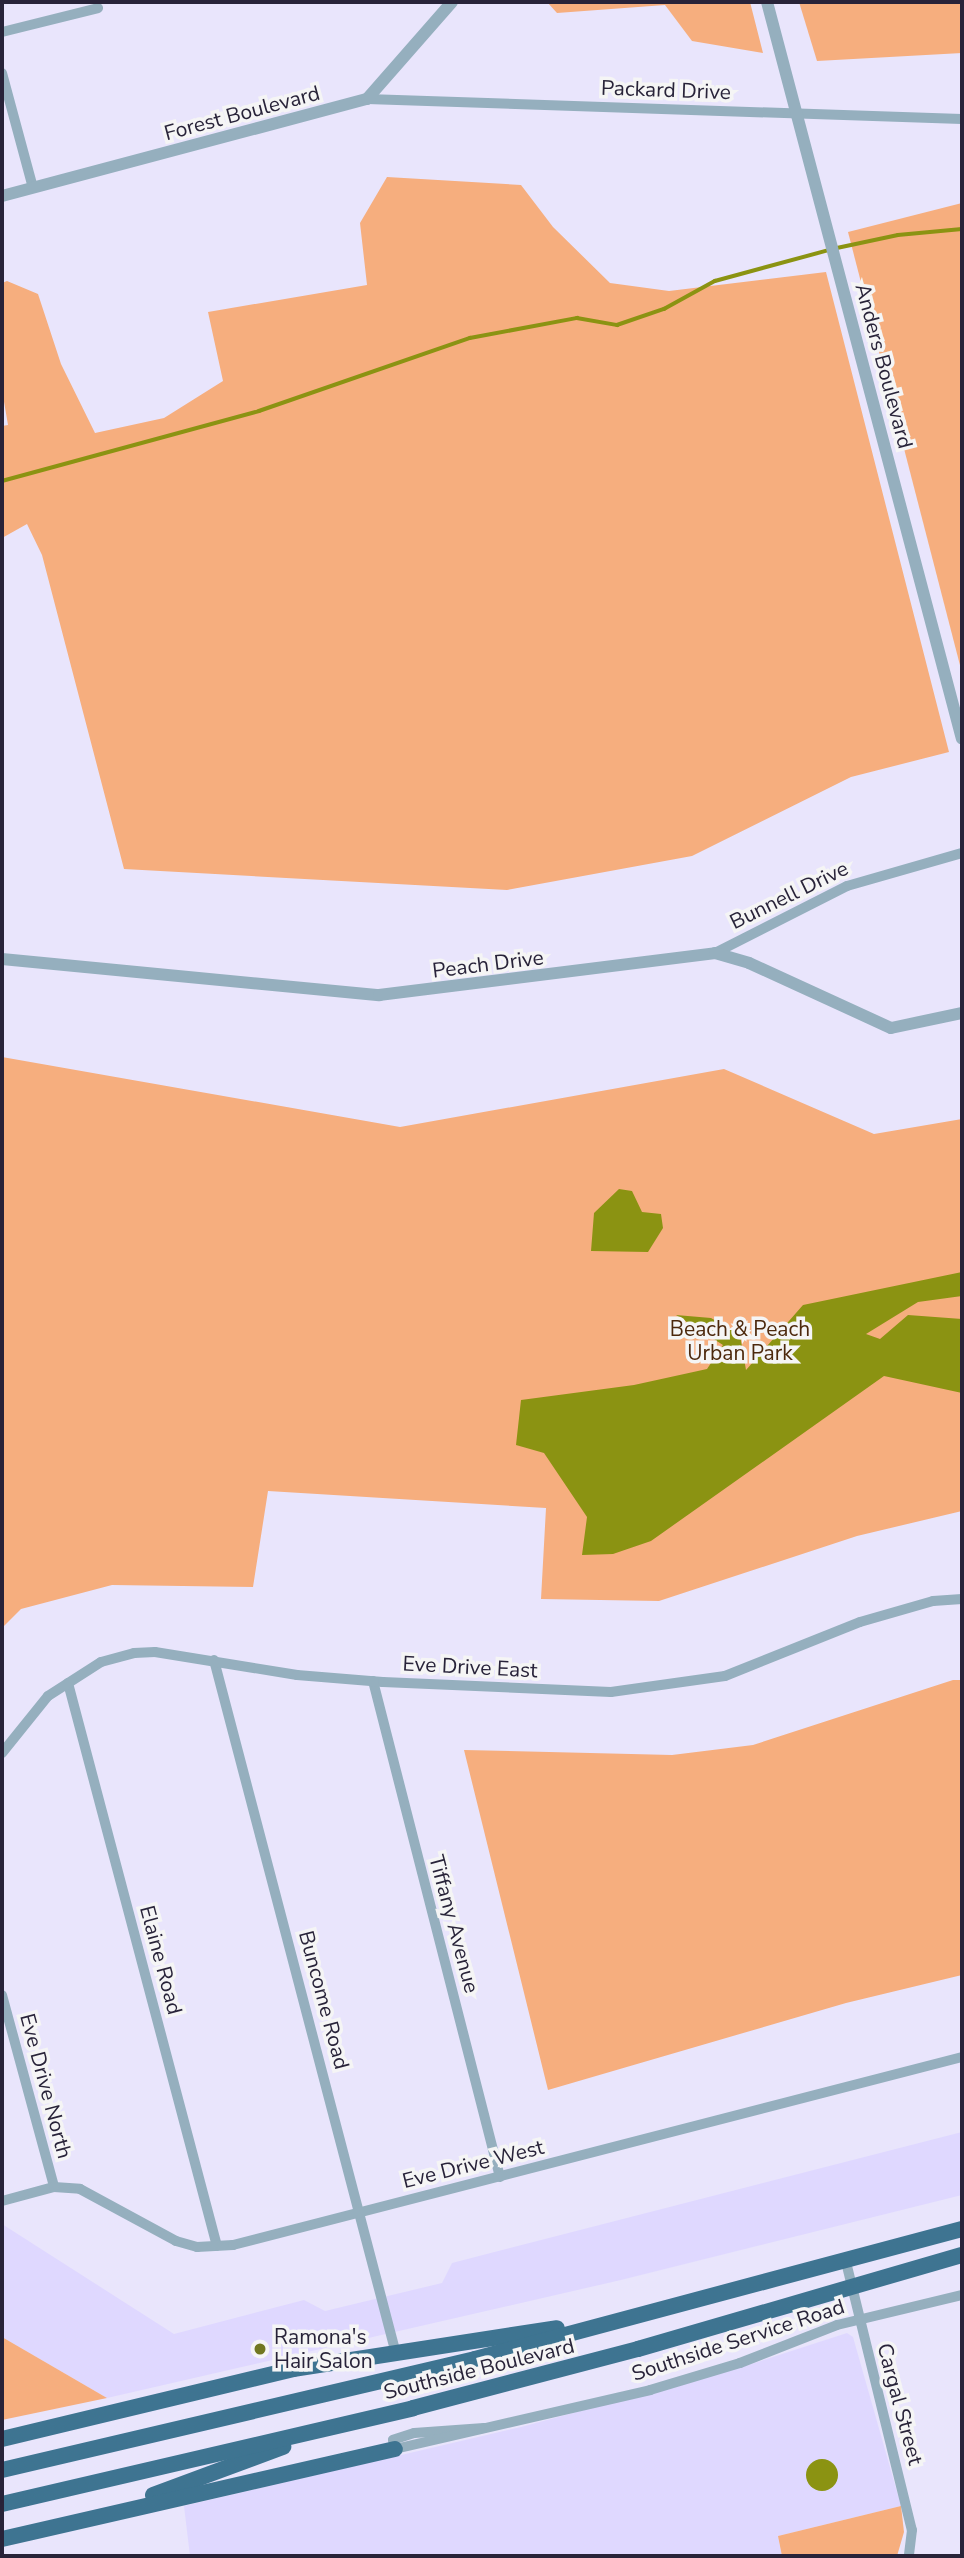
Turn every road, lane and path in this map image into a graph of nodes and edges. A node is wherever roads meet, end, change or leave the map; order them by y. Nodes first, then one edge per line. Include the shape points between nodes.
1 (452, 2) edge
2 (767, 2) edge
3 (97, 8) dead end
4 (2, 32) edge
5 (2, 73) edge
6 (367, 99) junction
7 (797, 114) junction
8 (962, 119) edge
9 (33, 188) junction
10 (2, 196) edge
11 (962, 739) edge
12 (962, 853) edge
13 (715, 953) junction
14 (2, 959) edge
15 (962, 1013) edge
16 (962, 1599) edge
17 (214, 1660) junction
18 (373, 1681) junction
19 (68, 1683) junction
20 (2, 1754) edge
21 (2, 1995) edge
22 (962, 2057) edge
23 (500, 2177) junction
24 (54, 2187) junction
25 (2, 2201) edge
26 (360, 2214) junction
27 (962, 2229) edge
28 (217, 2246) junction
29 (962, 2255) edge
30 (846, 2262) junction
31 (851, 2283) junction
32 (962, 2295) edge
33 (625, 2319) junction
34 (859, 2322) junction
35 (395, 2350) junction
36 (359, 2421) junction
37 (2, 2439) edge
38 (395, 2449) joint
39 (2, 2470) edge
40 (5, 2503) edge
41 (101, 2513) junction
42 (4, 2539) edge
43 (908, 2556) edge

1 - 6 street
2 - 7 street, Anders Boulevard
3 - 4 street
5 - 9 street
6 - 7 street, Packard Drive
6 - 9 street, Forest Boulevard
7 - 8 street, Packard Drive
7 - 11 street, Anders Boulevard
9 - 10 street, Forest Boulevard
12 - 13 street, Bunnell Drive via 847,886
13 - 14 street, Peach Drive via 379,995
13 - 15 street, Peach Drive via 748,962 891,1028
16 - 18 street, Eve Drive East via 901,1610 724,1676 665,1687 581,1692
17 - 18 street, Eve Drive East via 298,1675
17 - 19 street, Eve Drive East via 134,1653 101,1662
17 - 26 street, Buncome Road
18 - 23 street, Tiffany Avenue
19 - 20 street, Eve Drive East via 33,1710
19 - 28 street, Elaine Road
21 - 24 street, Eve Drive North
22 - 23 street, Eve Drive West
23 - 26 street, Eve Drive West
24 - 25 street, Eve Drive West
24 - 28 street, Eve Drive West via 80,2189 176,2241
26 - 28 street, Eve Drive West
26 - 35 street, Buncome Road
27 - 30 highway, Southside Boulevard
29 - 31 highway, Southside Boulevard
30 - 31 street, Cargal Street
30 - 33 highway, Southside Boulevard
31 - 34 street, Cargal Street
31 - 36 highway, Southside Boulevard via 638,2349
32 - 34 street, Southside Service Road
33 - 35 highway
33 - 39 highway, Southside Boulevard
34 - 38 street, Southside Service Road via 650,2390
34 - 43 street, Cargal Street via 912,2530
35 - 37 highway via 293,2369
36 - 40 highway, Southside Boulevard
36 - 41 highway
38 - 41 highway
41 - 42 highway

